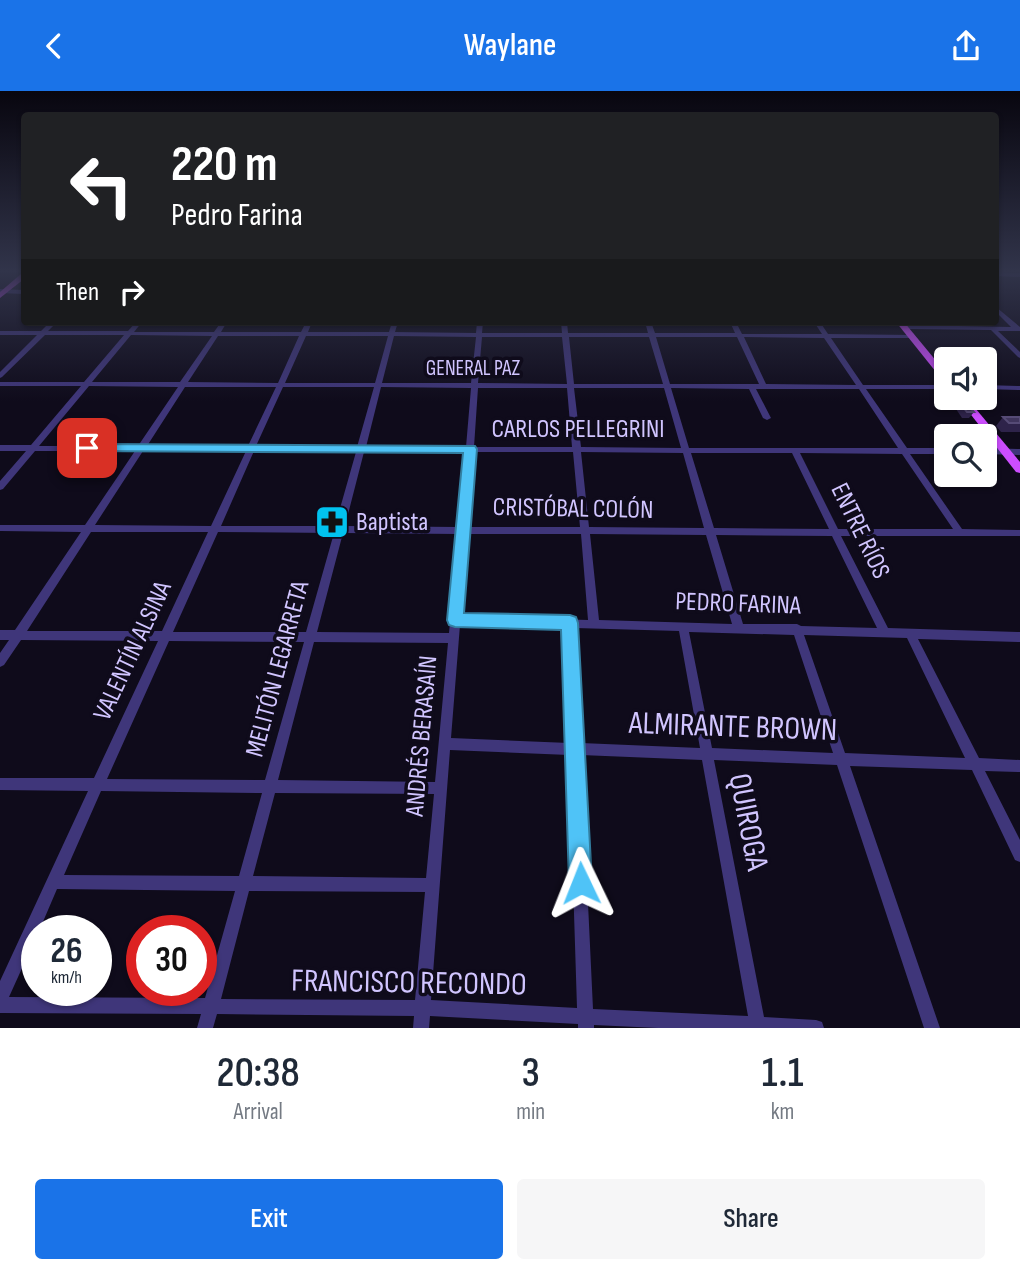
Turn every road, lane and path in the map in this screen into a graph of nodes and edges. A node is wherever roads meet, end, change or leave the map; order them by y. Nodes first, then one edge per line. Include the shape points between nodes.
1 (1001, 314) edge
2 (50, 326) edge
3 (136, 326) edge
4 (221, 326) edge
5 (307, 326) edge
6 (565, 326) edge
7 (649, 326) edge
8 (735, 326) edge
9 (820, 326) edge
10 (903, 326) edge
11 (925, 326) edge
12 (393, 328) edge
13 (479, 328) edge
14 (993, 329) junction
15 (1018, 329) edge
16 (0, 333) edge
17 (43, 333) junction
18 (130, 333) junction
19 (216, 333) junction
20 (304, 334) junction
21 (566, 334) junction
22 (652, 334) junction
23 (739, 335) junction
24 (826, 335) junction
25 (911, 335) junction
26 (1020, 356) edge
27 (934, 364) edge
28 (0, 376) edge
29 (0, 384) edge
30 (86, 384) junction
31 (183, 384) junction
32 (280, 385) junction
33 (377, 385) junction
34 (475, 386) junction
35 (571, 386) junction
36 (667, 386) junction
37 (861, 386) junction
38 (752, 387) junction
39 (764, 387) junction
40 (934, 387) edge
41 (997, 387) edge
42 (1020, 388) edge
43 (972, 410) edge
44 (767, 418) dead end
45 (0, 448) edge
46 (33, 448) junction
47 (141, 448) junction
48 (252, 449) junction
49 (362, 449) junction
50 (470, 449) junction
51 (579, 450) junction
52 (687, 450) junction
53 (794, 451) junction
54 (904, 451) junction
55 (934, 451) edge
56 (997, 452) edge
57 (1006, 452) junction
58 (1020, 452) edge
59 (1020, 469) edge
60 (0, 487) edge
61 (0, 529) edge
62 (88, 529) junction
63 (215, 529) junction
64 (463, 529) junction
65 (340, 530) junction
66 (586, 531) junction
67 (711, 531) junction
68 (835, 532) junction
69 (960, 533) junction
70 (1020, 533) edge
71 (455, 620) junction
72 (570, 623) junction
73 (594, 623) junction
74 (683, 626) junction
75 (738, 626) junction
76 (797, 629) junction
77 (884, 631) junction
78 (911, 632) junction
79 (0, 635) edge
80 (18, 635) junction
81 (165, 637) junction
82 (1020, 637) edge
83 (310, 638) junction
84 (454, 638) junction
85 (0, 662) edge
86 (444, 744) junction
87 (576, 749) junction
88 (707, 753) junction
89 (839, 759) junction
90 (975, 765) junction
91 (1020, 766) edge
92 (0, 784) edge
93 (95, 786) junction
94 (271, 786) junction
95 (440, 788) junction
96 (1020, 855) edge
97 (54, 883) junction
98 (244, 884) junction
99 (433, 885) junction
100 (0, 999) edge
101 (0, 1006) edge
102 (210, 1008) junction
103 (423, 1009) junction
104 (586, 1022) edge
105 (758, 1027) edge
106 (205, 1028) edge
107 (421, 1028) edge
108 (816, 1028) edge
109 (932, 1028) edge

1 - 15 street
2 - 17 street
3 - 18 street
4 - 19 street
5 - 20 street, VALENTÍN ALSINA
6 - 21 street
7 - 22 street
8 - 23 street
9 - 24 street
10 - 25 main road
11 - 14 street
12 - 13 street
12 - 20 street
12 - 33 street, MELITÓN LEGARRETA
13 - 21 street
13 - 34 street, ANDRÉS BERASAÍN
14 - 15 street
14 - 26 street
16 - 17 street
17 - 18 street
17 - 28 street
18 - 19 street
18 - 30 street
19 - 20 street
19 - 31 street
20 - 32 street, VALENTÍN ALSINA
21 - 22 street
21 - 35 street
22 - 23 street
22 - 36 street
23 - 24 street
23 - 39 street
24 - 25 street
24 - 37 street
25 - 27 main road
29 - 30 street, GENERAL PAZ
30 - 31 street, GENERAL PAZ
30 - 46 street
31 - 32 street, GENERAL PAZ
31 - 47 street
32 - 33 street, GENERAL PAZ
32 - 48 street, VALENTÍN ALSINA
33 - 34 street, GENERAL PAZ
33 - 49 street, MELITÓN LEGARRETA
34 - 35 street, GENERAL PAZ
34 - 50 street, ANDRÉS BERASAÍN
35 - 36 street, GENERAL PAZ
35 - 51 street
36 - 38 street, GENERAL PAZ
36 - 52 street
37 - 39 street, GENERAL PAZ
37 - 40 street, GENERAL PAZ
37 - 54 street
38 - 39 street, GENERAL PAZ
38 - 44 street
41 - 42 street
43 - 57 main road
45 - 46 street, CARLOS PELLEGRINI
46 - 47 street, CARLOS PELLEGRINI
46 - 60 street
47 - 48 street, CARLOS PELLEGRINI
47 - 62 street
48 - 49 street, CARLOS PELLEGRINI
48 - 63 street, VALENTÍN ALSINA
49 - 50 street, CARLOS PELLEGRINI
49 - 65 street, MELITÓN LEGARRETA
50 - 51 street, CARLOS PELLEGRINI
50 - 64 street, ANDRÉS BERASAÍN
51 - 52 street, CARLOS PELLEGRINI
51 - 66 street
52 - 53 street, CARLOS PELLEGRINI
52 - 67 street
53 - 54 street, CARLOS PELLEGRINI
53 - 68 street, ENTRE RÍOS
54 - 55 street, CARLOS PELLEGRINI
54 - 69 street
56 - 57 street
57 - 58 street
57 - 59 main road
61 - 62 street, CRISTÓBAL COLÓN
62 - 63 street, CRISTÓBAL COLÓN
62 - 80 street
63 - 65 street, CRISTÓBAL COLÓN
63 - 81 street, VALENTÍN ALSINA
64 - 65 street, CRISTÓBAL COLÓN
64 - 66 street, CRISTÓBAL COLÓN
64 - 71 street, ANDRÉS BERASAÍN
65 - 83 street, MELITÓN LEGARRETA
66 - 67 street, CRISTÓBAL COLÓN
66 - 73 street
67 - 68 street, CRISTÓBAL COLÓN
67 - 75 street
68 - 69 street, CRISTÓBAL COLÓN
68 - 77 street, ENTRE RÍOS
69 - 70 street, CRISTÓBAL COLÓN
71 - 72 street, PEDRO FARINA
71 - 84 street, ANDRÉS BERASAÍN
72 - 73 street, PEDRO FARINA
72 - 87 street
73 - 74 street, PEDRO FARINA
74 - 75 street, PEDRO FARINA
74 - 88 street, QUIROGA
75 - 76 street, PEDRO FARINA
76 - 77 street, PEDRO FARINA
76 - 89 street
77 - 78 street, PEDRO FARINA
78 - 82 street, PEDRO FARINA
78 - 90 street
79 - 80 street
80 - 81 street
80 - 85 street
81 - 83 street
81 - 93 street, VALENTÍN ALSINA
83 - 84 street
83 - 94 street, MELITÓN LEGARRETA
84 - 86 street, ANDRÉS BERASAÍN
86 - 87 street, ALMIRANTE BROWN
86 - 95 street, ANDRÉS BERASAÍN
87 - 88 street, ALMIRANTE BROWN
87 - 104 street
88 - 89 street, ALMIRANTE BROWN
88 - 105 street, QUIROGA
89 - 90 street, ALMIRANTE BROWN
89 - 109 street
90 - 91 street, ALMIRANTE BROWN
90 - 96 street
92 - 93 street
93 - 94 street
93 - 97 street, VALENTÍN ALSINA
94 - 95 street
94 - 98 street, MELITÓN LEGARRETA
95 - 99 street, ANDRÉS BERASAÍN
97 - 98 street
97 - 100 street, VALENTÍN ALSINA
98 - 99 street
98 - 102 street, MELITÓN LEGARRETA
99 - 103 street, ANDRÉS BERASAÍN
101 - 102 street, FRANCISCO RECONDO
102 - 103 street, FRANCISCO RECONDO
102 - 106 street, MELITÓN LEGARRETA
103 - 104 street, FRANCISCO RECONDO
103 - 107 street, ANDRÉS BERASAÍN
104 - 105 street, FRANCISCO RECONDO
105 - 108 street, FRANCISCO RECONDO

